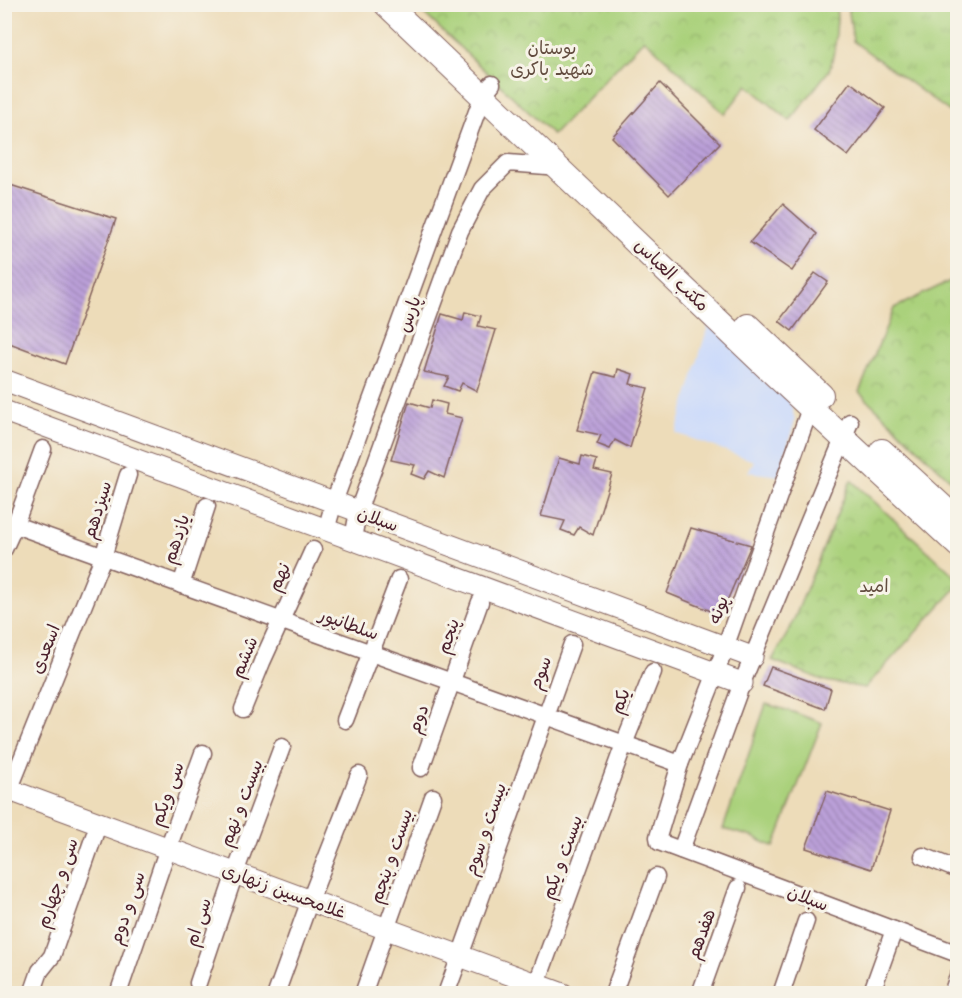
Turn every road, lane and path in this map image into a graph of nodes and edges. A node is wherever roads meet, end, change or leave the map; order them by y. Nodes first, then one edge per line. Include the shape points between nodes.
1 (386, 4) edge
2 (407, 4) edge
3 (487, 90) junction
4 (559, 167) junction
5 (437, 221) junction
6 (460, 231) junction
7 (736, 326) junction
8 (4, 380) edge
9 (814, 399) junction
10 (4, 411) edge
11 (847, 430) junction
12 (43, 449) dead end
13 (128, 475) dead end
14 (334, 502) junction
15 (207, 506) dead end
16 (358, 511) junction
17 (957, 521) edge
18 (10, 523) edge
19 (326, 530) junction
20 (353, 539) junction
21 (957, 545) edge
22 (4, 549) edge
23 (313, 550) dead end
24 (103, 557) junction
25 (399, 579) dead end
26 (181, 585) junction
27 (480, 602) dead end
28 (280, 621) junction
29 (572, 644) dead end
30 (725, 647) junction
31 (370, 653) junction
32 (752, 657) junction
33 (653, 672) dead end
34 (716, 673) junction
35 (452, 682) junction
36 (742, 683) junction
37 (243, 709) dead end
38 (545, 716) junction
39 (345, 720) dead end
40 (624, 744) junction
41 (282, 747) dead end
42 (203, 753) dead end
43 (680, 764) junction
44 (421, 768) dead end
45 (359, 775) dead end
46 (6, 793) edge
47 (433, 797) dead end
48 (99, 822) junction
49 (658, 842) joint
50 (168, 848) junction
51 (681, 850) junction
52 (923, 856) dead end
53 (957, 870) edge
54 (235, 873) junction
55 (656, 878) dead end
56 (738, 888) dead end
57 (310, 900) junction
58 (806, 921) dead end
59 (386, 928) junction
60 (894, 930) junction
61 (957, 954) edge
62 (460, 956) junction
63 (957, 976) edge
64 (198, 983) dead end
65 (120, 987) edge
66 (535, 989) edge
67 (32, 993) edge
68 (276, 993) edge
69 (363, 993) edge
70 (446, 993) edge
71 (563, 993) edge
72 (613, 993) edge
73 (700, 993) edge
74 (781, 993) edge
75 (871, 993) edge
76 (952, 993) edge

1 - 3 main road, مکتب العباس
2 - 3 main road, مکتب العباس
3 - 4 main road, مکتب العباس
3 - 5 street, پارس
3 - 7 main road, مکتب العباس
4 - 6 street, پارس via 508,163 482,189
4 - 7 main road, مکتب العباس
5 - 6 street
5 - 14 street, پارس
6 - 16 street, پارس
7 - 9 main road, مکتب العباس
8 - 14 street, سبلان
9 - 11 main road, مکتب العباس
9 - 30 street, پونه
10 - 19 street, سبلان
11 - 17 main road, مکتب العباس
11 - 21 main road, مکتب العباس
11 - 32 street
12 - 18 street
13 - 24 street, سیزدهم
14 - 16 street, سبلان
14 - 19 street, پارس
15 - 26 street, یازدهم
16 - 20 street, پارس
16 - 30 street, سبلان
18 - 22 street
18 - 24 street, سلطانپور
19 - 20 street, سبلان
20 - 34 street, سبلان
23 - 28 street, نهم
24 - 26 street, سلطانپور
24 - 46 street, اسعدی
25 - 31 street
26 - 28 street, سلطانپور
27 - 35 street, پنجم
28 - 31 street, سلطانپور
28 - 37 street, ششم
29 - 38 street, سوم
30 - 32 street, سبلان
30 - 34 street, پونه
31 - 35 street, سلطانپور
31 - 39 street
32 - 36 street
33 - 40 street, یکم
34 - 36 street, سبلان
34 - 43 street, پونه
35 - 38 street, سلطانپور
35 - 44 street, دوم
36 - 51 street
38 - 40 street, سلطانپور
38 - 62 street, بیست و سوم
40 - 43 street, سلطانپور
40 - 66 street, بیست و یکم
41 - 54 street, بیست و نهم
42 - 50 street, سی ویکم
43 - 49 street, پونه
45 - 57 street
46 - 48 street, غلامحسین زنهاری
47 - 59 street, بیست و پنجم
48 - 50 street, غلامحسین زنهاری
48 - 67 street, سی و چهارم via 52,956 40,970
49 - 51 street, سبلان
50 - 54 street, غلامحسین زنهاری
50 - 65 street, سی و دوم
51 - 60 street, سبلان
52 - 53 street
54 - 57 street, غلامحسین زنهاری
54 - 64 street, سی ام
55 - 72 street
56 - 73 street, هفدهم
57 - 59 street, غلامحسین زنهاری
57 - 68 street
58 - 74 street
59 - 62 street, غلامحسین زنهاری
59 - 69 street, بیست و پنجم
60 - 61 street, سبلان
60 - 75 street
62 - 66 street, غلامحسین زنهاری
62 - 70 street, بیست و سوم
63 - 76 street
66 - 71 street, غلامحسین زنهاری

